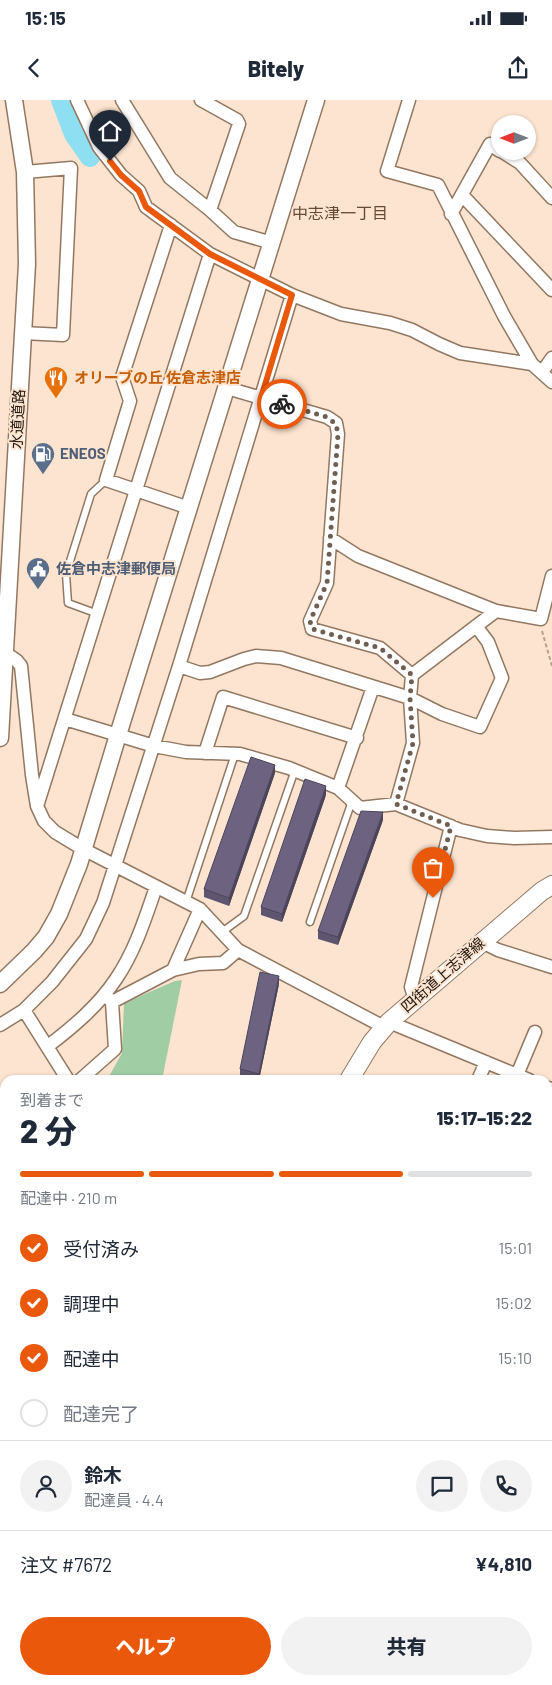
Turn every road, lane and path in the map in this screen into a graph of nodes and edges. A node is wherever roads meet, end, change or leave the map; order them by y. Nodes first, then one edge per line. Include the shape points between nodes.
1 (14, 100) edge
2 (77, 100) edge
3 (122, 100) edge
4 (201, 100) edge
5 (316, 100) edge
6 (409, 100) edge
7 (491, 145) edge
8 (514, 160) edge
9 (25, 172) junction
10 (462, 195) junction
11 (552, 198) edge
12 (210, 210) junction
13 (451, 214) junction
14 (171, 225) junction
15 (272, 243) junction
16 (210, 254) junction
17 (261, 280) junction
18 (552, 290) edge
19 (292, 295) junction
20 (23, 333) junction
21 (552, 358) edge
22 (537, 368) junction
23 (552, 382) edge
24 (227, 388) junction
25 (261, 398) junction
26 (106, 480) junction
27 (136, 490) junction
28 (188, 508) junction
29 (330, 538) junction
30 (552, 576) edge
31 (496, 612) junction
32 (98, 614) junction
33 (541, 619) junction
34 (476, 626) junction
35 (2, 650) edge
36 (179, 666) junction
37 (552, 666) edge
38 (412, 675) junction
39 (373, 687) junction
40 (410, 698) junction
41 (65, 719) junction
42 (118, 736) junction
43 (0, 738) edge
44 (357, 738) junction
45 (154, 746) junction
46 (205, 753) junction
47 (235, 754) junction
48 (295, 770) junction
49 (338, 788) junction
50 (352, 800) junction
51 (396, 804) junction
52 (37, 806) junction
53 (451, 826) junction
54 (552, 837) edge
55 (84, 849) junction
56 (115, 865) junction
57 (552, 886) edge
58 (156, 887) junction
59 (186, 902) junction
60 (200, 909) junction
61 (310, 922) dead end
62 (222, 932) junction
63 (482, 942) junction
64 (238, 950) junction
65 (552, 967) edge
66 (173, 970) junction
67 (0, 984) edge
68 (108, 998) junction
69 (415, 999) junction
70 (24, 1010) junction
71 (0, 1025) edge
72 (387, 1025) junction
73 (535, 1032) dead end
74 (48, 1046) junction
75 (486, 1062) junction
76 (65, 1075) edge
77 (86, 1075) edge
78 (352, 1075) edge
79 (480, 1075) edge
80 (517, 1075) joint

1 - 9 street, 水道道路
2 - 14 street via 99,147 121,175 139,191 146,207
3 - 12 street via 170,178
4 - 12 street via 239,124
5 - 15 street
6 - 13 street via 387,171 438,185
7 - 10 street
8 - 11 street
9 - 20 street, 水道道路 via 27,264
9 - 20 street via 71,168 63,335
10 - 13 street
10 - 18 street
12 - 15 street via 234,232
13 - 22 street via 504,316
14 - 16 street
14 - 26 street via 122,377 130,401
15 - 17 street
16 - 17 street
16 - 27 street
17 - 19 street
17 - 24 street
19 - 22 street via 341,314 412,330 460,353
19 - 25 street
20 - 35 street, 水道道路
21 - 22 street
22 - 23 street
24 - 25 street
24 - 28 street
25 - 29 street via 327,417 336,424 338,434
25 - 36 street
26 - 27 street
26 - 32 lane via 91,494 66,574 68,603
27 - 28 street
27 - 32 street
28 - 42 street
29 - 31 street via 358,556
29 - 38 street via 327,583 310,621 312,629 380,648
30 - 33 street
31 - 33 street
31 - 34 street
32 - 41 street
33 - 37 path
34 - 38 street
34 - 40 street via 488,642 502,678 480,727 442,714
35 - 43 street, 水道道路
35 - 52 street via 21,666
36 - 39 street via 200,673 256,656 275,657
36 - 45 street
38 - 40 street
39 - 40 street
39 - 44 street
40 - 51 street via 413,743
41 - 42 street
41 - 52 street
42 - 45 street
42 - 55 street
44 - 46 street via 223,697
44 - 49 street
45 - 46 street
45 - 56 street
46 - 47 street
47 - 48 street
47 - 59 lane
48 - 49 street
48 - 62 lane via 244,916
49 - 50 street
50 - 51 street via 360,808
50 - 61 lane
51 - 53 street
52 - 55 street via 44,821 55,832
53 - 54 street via 487,836
53 - 69 street via 411,988
55 - 56 street
55 - 67 street via 69,891 46,937
56 - 58 street
56 - 70 street via 86,939 52,982
57 - 63 main road, 四街道上志津線
58 - 59 street
58 - 68 street via 139,936
59 - 60 street
60 - 62 street
60 - 66 street
62 - 64 street
63 - 65 street
63 - 69 main road, 四街道上志津線
64 - 66 street via 223,963
64 - 72 street
66 - 68 street
68 - 74 street
68 - 77 street via 115,1049
69 - 72 main road, 四街道上志津線
70 - 71 street
70 - 74 street
72 - 75 street
72 - 78 main road, 四街道上志津線 via 372,1042
73 - 80 street
74 - 76 street
75 - 79 street
75 - 80 street

